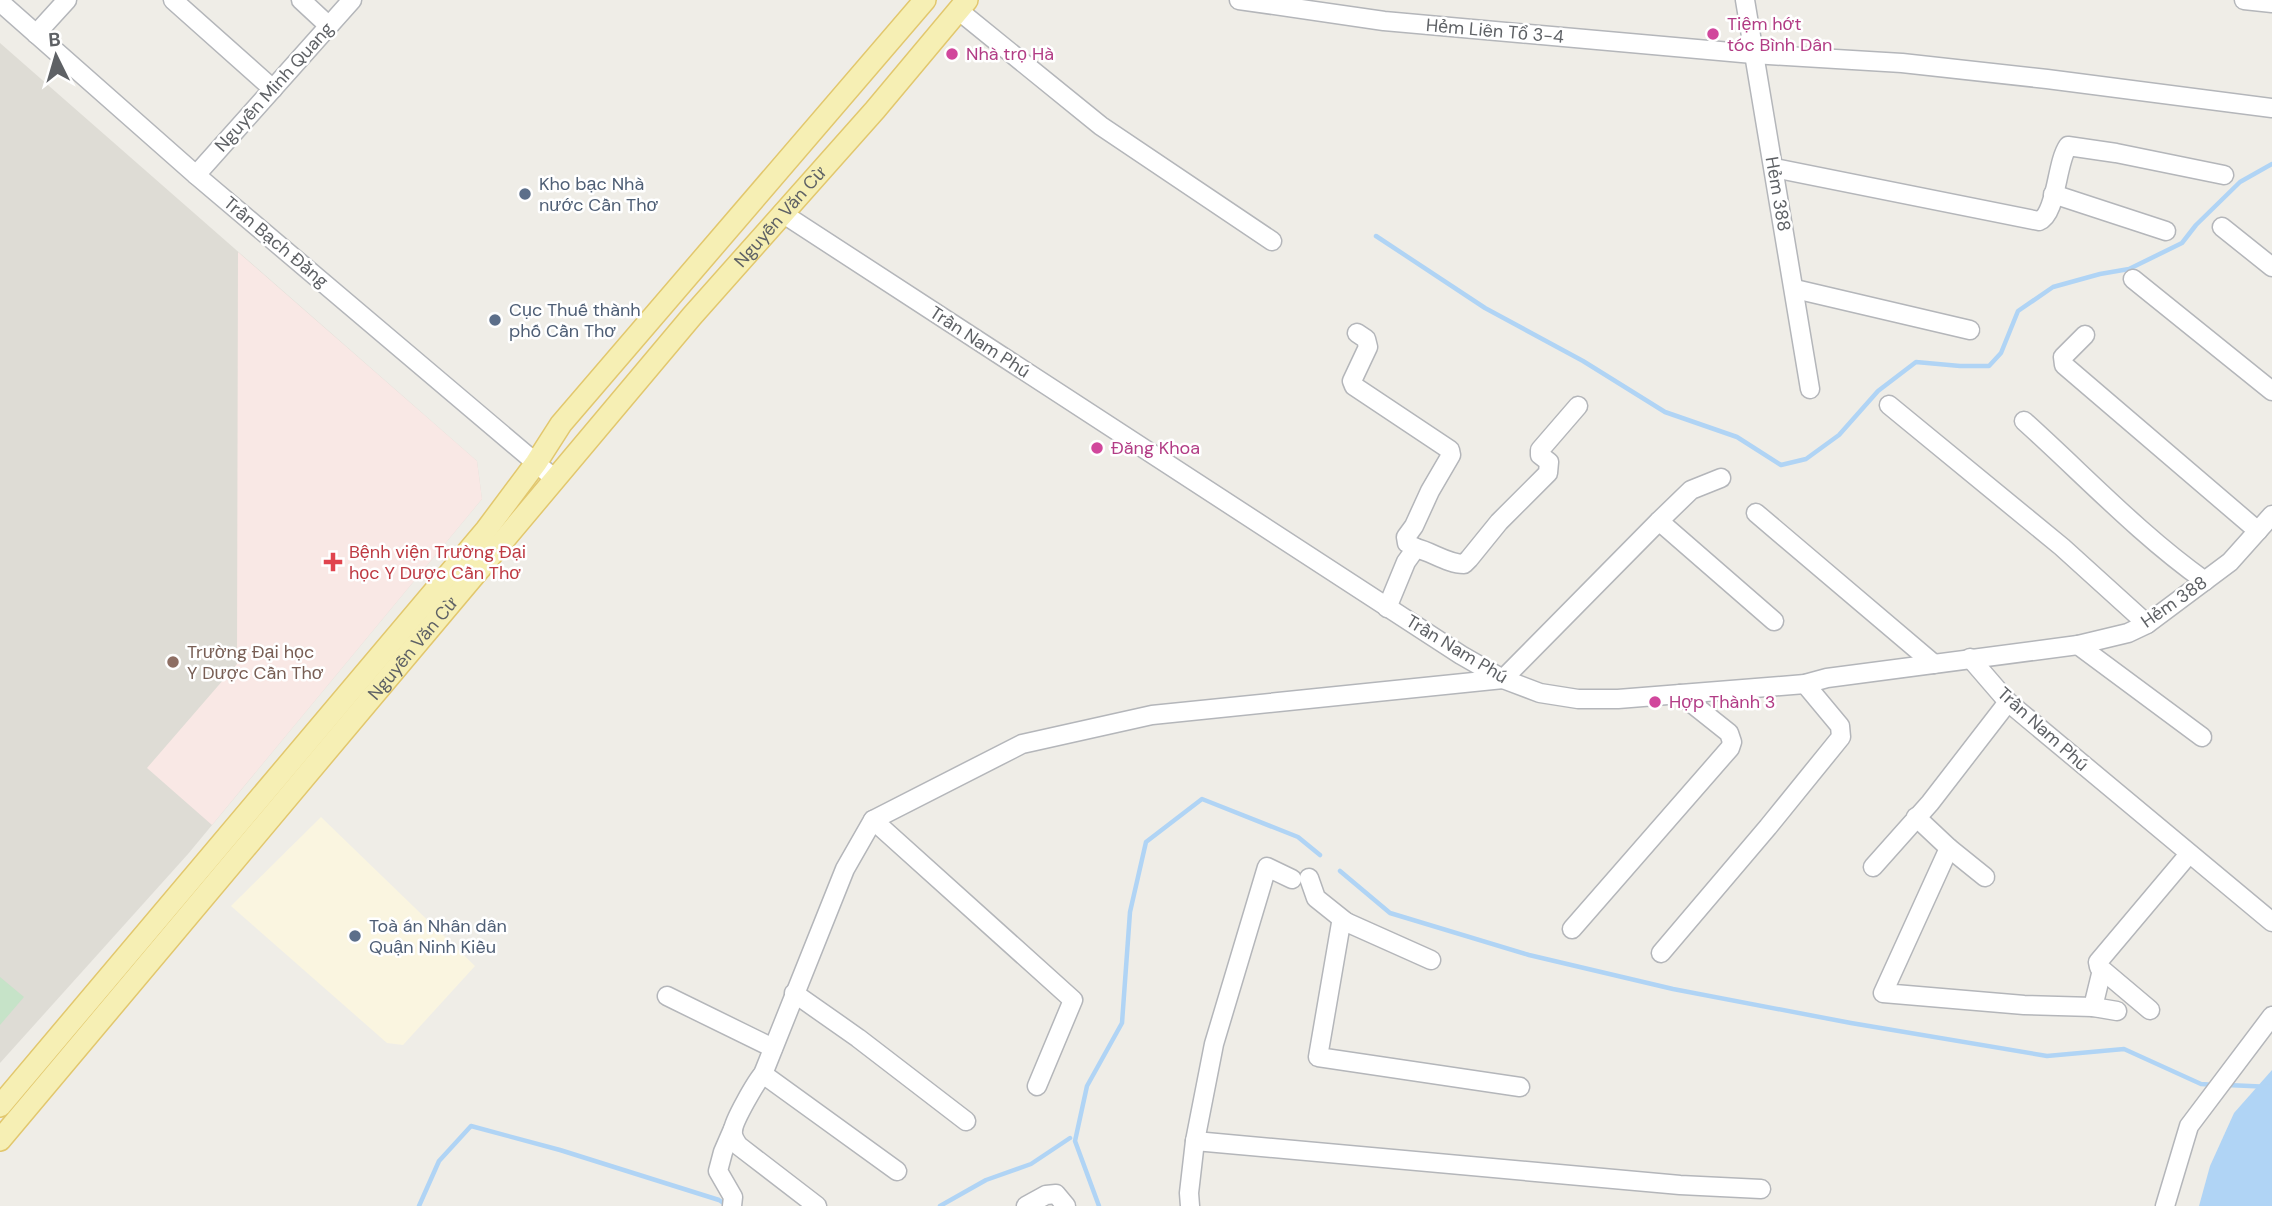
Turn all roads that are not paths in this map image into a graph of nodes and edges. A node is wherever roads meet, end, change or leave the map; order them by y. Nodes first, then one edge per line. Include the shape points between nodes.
1 (67, 0) edge
2 (173, 0) edge
3 (301, 0) edge
4 (352, 0) edge
5 (925, 0) edge
6 (1239, 0) edge
7 (1745, 0) edge
8 (2244, 0) edge
9 (0, 2) edge
10 (2272, 3) edge
11 (963, 5) edge
12 (329, 26) junction
13 (36, 34) junction
14 (1753, 54) junction
15 (273, 89) junction
16 (2272, 108) edge
17 (1774, 167) junction
18 (196, 175) junction
19 (2224, 175) dead end
20 (2053, 194) junction
21 (782, 213) junction
22 (2222, 227) dead end
23 (2166, 231) dead end
24 (1272, 241) dead end
25 (2272, 267) edge
26 (2133, 279) dead end
27 (1795, 289) junction
28 (1969, 330) dead end
29 (1357, 333) dead end
30 (2085, 335) dead end
31 (1811, 388) dead end
32 (2272, 391) edge
33 (1889, 405) dead end
34 (1578, 406) dead end
35 (2024, 421) dead end
36 (536, 463) junction
37 (1721, 478) dead end
38 (555, 479) junction
39 (1756, 513) dead end
40 (2272, 515) edge
41 (1659, 521) junction
42 (2258, 531) junction
43 (1416, 548) junction
44 (2205, 581) junction
45 (1387, 608) junction
46 (1774, 621) dead end
47 (2147, 624) junction
48 (2078, 645) junction
49 (1970, 658) junction
50 (1934, 664) junction
51 (1503, 679) junction
52 (1805, 684) junction
53 (1680, 694) junction
54 (2008, 702) junction
55 (2202, 737) dead end
56 (1916, 817) junction
57 (873, 820) junction
58 (1949, 848) junction
59 (2189, 854) junction
60 (1872, 867) dead end
61 (1985, 877) dead end
62 (1346, 922) junction
63 (2272, 922) edge
64 (1572, 929) dead end
65 (1661, 953) dead end
66 (1431, 960) dead end
67 (2102, 970) junction
68 (794, 993) junction
69 (667, 996) dead end
70 (2093, 1007) junction
71 (2150, 1010) dead end
72 (2118, 1011) dead end
73 (2271, 1018) edge
74 (773, 1048) junction
75 (763, 1074) junction
76 (1037, 1086) dead end
77 (1520, 1087) dead end
78 (0, 1106) edge
79 (966, 1121) dead end
80 (733, 1129) junction
81 (0, 1140) edge
82 (1195, 1142) junction
83 (897, 1171) dead end
84 (1761, 1189) dead end
85 (733, 1204) edge
86 (817, 1206) edge
87 (1026, 1206) edge
88 (1066, 1206) edge
89 (1190, 1206) edge
90 (2165, 1206) edge

1 - 13 street
2 - 15 street
3 - 12 street
4 - 12 street, Nguyễn Minh Quang
5 - 36 main road, Nguyễn Văn Cừ via 561,424
6 - 14 street, Hẻm Liên Tổ 3-4 via 1384,21
7 - 14 street, Hẻm 388
8 - 10 street
9 - 13 street, Trần Bạch Đằng
11 - 21 main road, Nguyễn Văn Cừ
11 - 24 street via 1101,126
12 - 15 street, Nguyễn Minh Quang
13 - 18 street, Trần Bạch Đằng
14 - 16 street, Hẻm Liên Tổ 3-4 via 1902,63
14 - 17 street, Hẻm 388
15 - 18 street, Nguyễn Minh Quang
17 - 20 street via 2039,221 2048,214
17 - 27 street, Hẻm 388
18 - 36 street, Trần Bạch Đằng
19 - 20 street via 2068,146
20 - 23 street
21 - 38 main road, Nguyễn Văn Cừ
21 - 45 street, Trần Nam Phú
22 - 25 street
26 - 32 street
27 - 28 street
27 - 31 street, Hẻm 388
29 - 43 street via 1368,347 1352,381 1354,386 1450,450 1406,537
30 - 42 street via 2063,357 2064,365
33 - 47 street via 2062,547
34 - 43 street via 1540,450 1549,462 1548,473 1464,564
35 - 44 street
36 - 38 street, Trần Bạch Đằng
36 - 78 main road, Nguyễn Văn Cừ via 486,530
37 - 41 street via 1691,490
38 - 81 main road, Nguyễn Văn Cừ
39 - 50 street
40 - 42 street, Hẻm 388
41 - 46 street
41 - 51 street
42 - 44 street, Hẻm 388
43 - 45 street
44 - 47 street, Hẻm 388
45 - 51 street, Trần Nam Phú
47 - 48 street, Hẻm 388 via 2128,634
48 - 49 street, Hẻm 388
48 - 55 street
49 - 50 street, Trần Nam Phú
49 - 54 street, Trần Nam Phú
50 - 52 street, Trần Nam Phú
51 - 53 street, Trần Nam Phú via 1540,693 1578,699
51 - 57 street via 1152,715 1022,744
52 - 53 street, Trần Nam Phú
52 - 65 street via 1840,726 1840,737
53 - 64 street via 1729,733 1730,748
54 - 56 street
54 - 59 street, Trần Nam Phú
56 - 58 street
56 - 60 street
57 - 68 street via 845,869
57 - 76 street via 1073,1000
58 - 61 street
58 - 70 street via 1883,993
59 - 63 street, Trần Nam Phú
59 - 67 street via 2098,962
62 - 66 street
62 - 77 street via 1340,925 1318,1057
62 - 82 street via 1316,898 1301,878 1267,867 1214,1044
67 - 70 street
67 - 71 street
68 - 74 street
68 - 79 street
69 - 74 street
70 - 72 street
73 - 90 street via 2189,1126
74 - 75 street
75 - 80 street
75 - 83 street
80 - 85 street via 718,1171
80 - 86 street via 739,1146
82 - 84 street
82 - 89 street
87 - 88 street via 1051,1193

